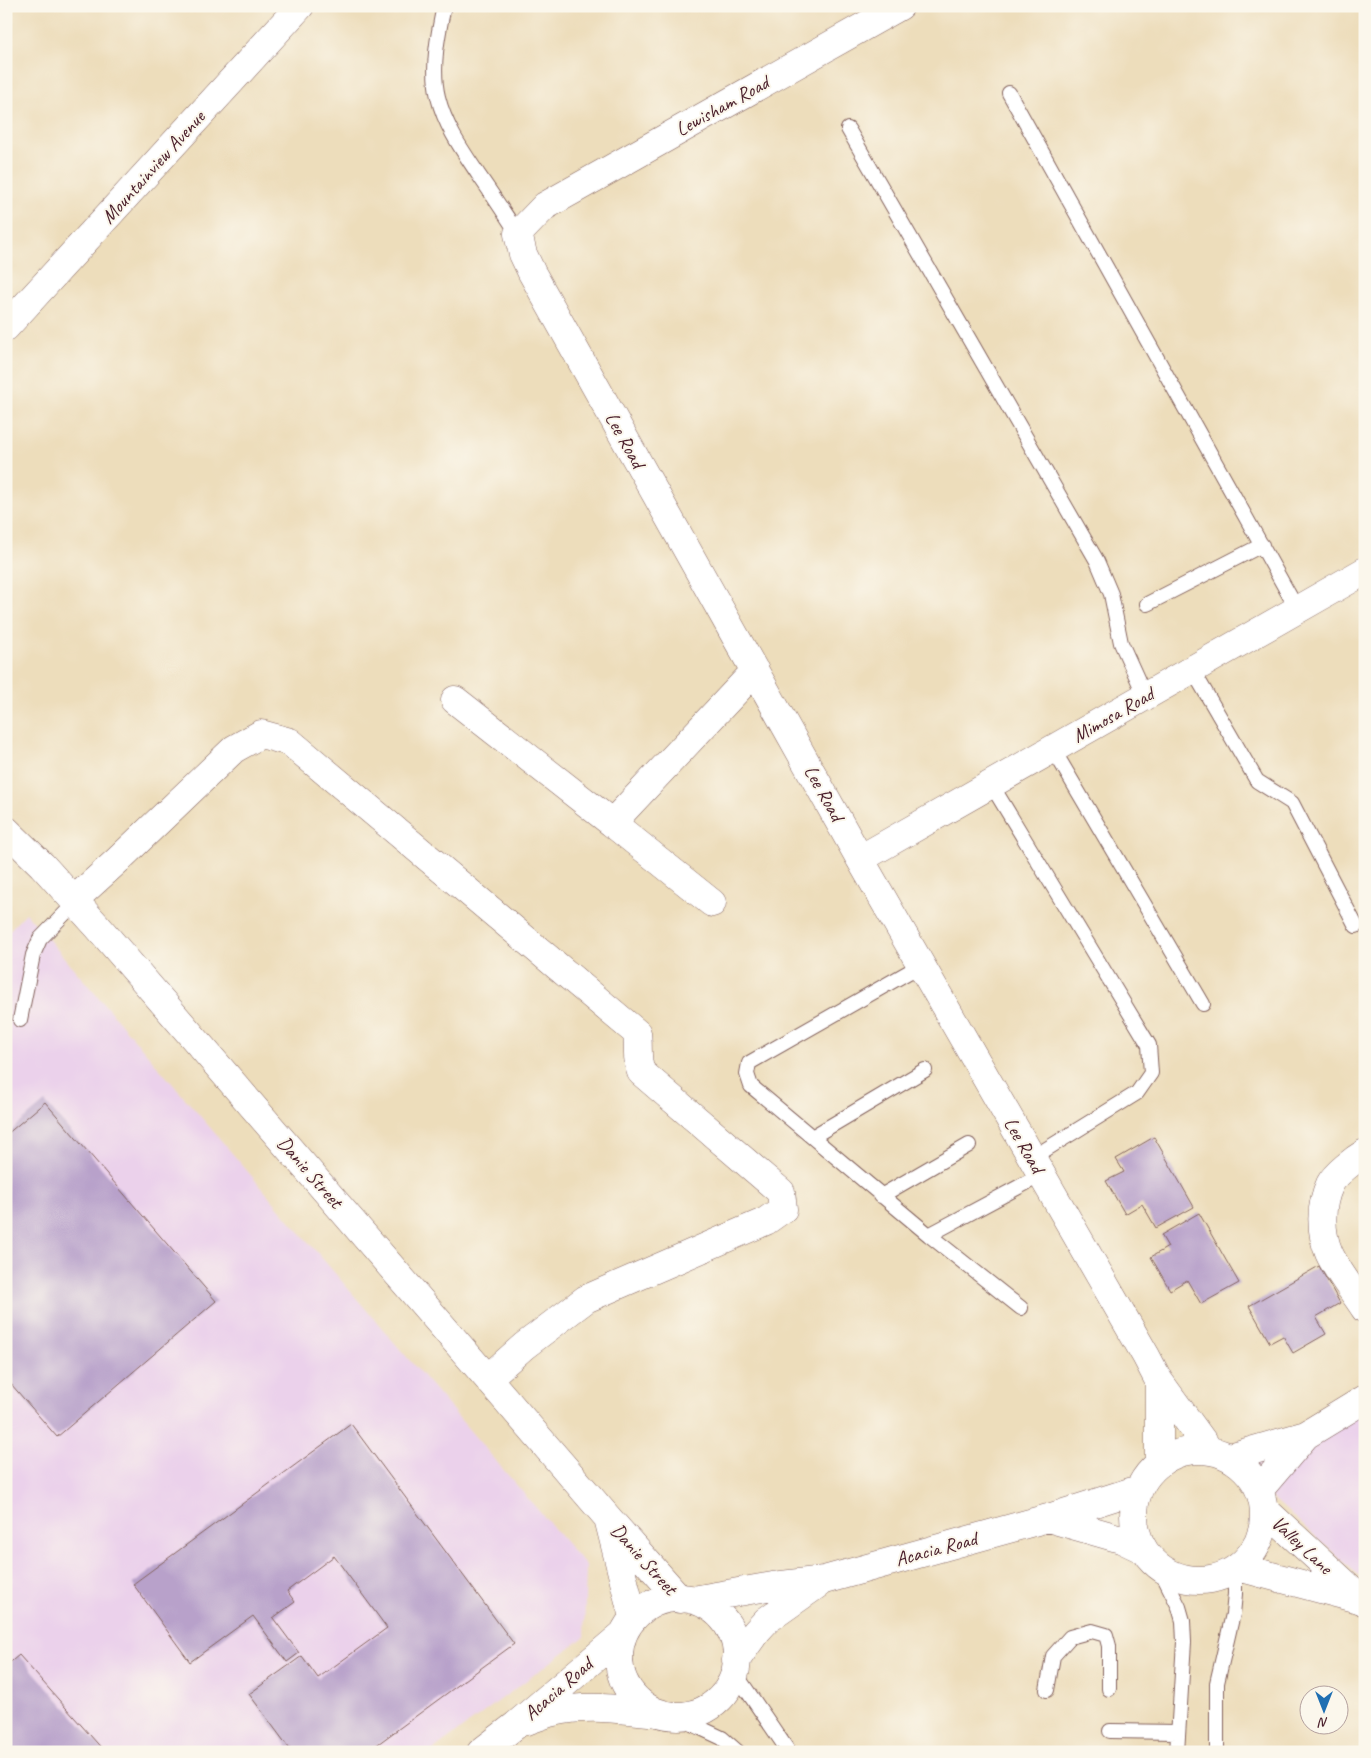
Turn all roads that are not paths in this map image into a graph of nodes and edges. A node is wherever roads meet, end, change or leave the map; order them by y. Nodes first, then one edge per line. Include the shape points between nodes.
1 (300, 6) edge
2 (444, 6) edge
3 (900, 6) edge
4 (1009, 93) dead end
5 (848, 129) dead end
6 (518, 234) junction
7 (6, 327) edge
8 (1262, 545) junction
9 (1365, 571) edge
10 (1146, 604) dead end
11 (1298, 609) junction
12 (1192, 669) junction
13 (755, 671) junction
14 (1145, 696) junction
15 (455, 700) dead end
16 (1053, 748) junction
17 (991, 784) junction
18 (612, 822) junction
19 (6, 830) edge
20 (860, 859) junction
21 (75, 901) junction
22 (712, 903) dead end
23 (1356, 926) dead end
24 (921, 965) junction
25 (1203, 1004) dead end
26 (20, 1020) dead end
27 (925, 1070) dead end
28 (812, 1137) junction
29 (968, 1145) dead end
30 (1365, 1154) edge
31 (1037, 1166) junction
32 (881, 1196) junction
33 (929, 1236) junction
34 (1021, 1308) dead end
35 (1365, 1309) edge
36 (488, 1378) junction
37 (1159, 1381) junction
38 (1365, 1399) edge
39 (1306, 1435) junction
40 (1220, 1454) junction
41 (1159, 1464) junction
42 (1139, 1489) junction
43 (1262, 1500) junction
44 (608, 1518) junction
45 (1048, 1518) junction
46 (1151, 1557) junction
47 (1236, 1568) junction
48 (824, 1580) junction
49 (687, 1600) junction
50 (1363, 1601) edge
51 (628, 1626) junction
52 (736, 1666) junction
53 (1109, 1689) dead end
54 (1047, 1690) dead end
55 (666, 1714) junction
56 (516, 1725) junction
57 (1110, 1731) dead end
58 (1177, 1732) junction
59 (481, 1752) edge
60 (738, 1752) edge
61 (789, 1752) edge
62 (1177, 1752) edge
63 (1217, 1752) edge

1 - 7 street, Mountainview Avenue
2 - 6 lane via 436,63 438,95 445,119 459,146
3 - 6 street, Lewisham Road via 545,206
4 - 8 lane
5 - 14 lane via 1096,561 1111,594 1121,643
6 - 13 street, Lee Road via 532,273
8 - 10 lane
8 - 11 lane
9 - 11 street, Mimosa Road
11 - 12 street, Mimosa Road
12 - 14 street, Mimosa Road
12 - 23 lane via 1257,781 1292,803
13 - 18 street
13 - 20 street, Lee Road
14 - 16 street, Mimosa Road
15 - 18 street
16 - 17 street, Mimosa Road
16 - 25 lane
17 - 20 street, Mimosa Road
17 - 31 lane via 1148,1044 1151,1073 1137,1093
18 - 22 street
19 - 21 street, Danie Street
20 - 24 street, Lee Road
21 - 26 lane via 40,939 33,955
21 - 36 street, Danie Street
21 - 36 street via 234,749 261,734 290,742 637,1033 637,1063 641,1072 781,1192 783,1210 766,1221 586,1299
24 - 28 lane via 749,1063 747,1074 751,1086
24 - 31 street, Lee Road
27 - 28 lane
28 - 32 lane
29 - 32 lane
30 - 35 street via 1331,1183 1323,1208 1323,1232 1330,1253
31 - 33 lane
31 - 37 street, Lee Road
32 - 33 lane
33 - 34 lane
36 - 44 street, Danie Street
37 - 40 street, Lee Road
37 - 41 street, Lee Road
38 - 39 street
39 - 40 street
39 - 43 street
40 - 41 street via 1187,1451
40 - 43 street via 1248,1470
41 - 42 street via 1150,1471
42 - 45 street, Acacia Road
42 - 46 street via 1134,1509 1136,1530
43 - 47 street via 1262,1532 1253,1552
43 - 50 street, Valley Lane
44 - 49 street, Danie Street
44 - 51 street, Danie Street
45 - 46 street via 1120,1539
45 - 48 street, Acacia Road
46 - 47 street via 1176,1576 1197,1580 1218,1577
46 - 58 lane via 1179,1607 1183,1621
47 - 50 street, Valley Lane
47 - 63 lane via 1233,1614 1217,1683
48 - 49 street, Acacia Road
48 - 52 street, Acacia Road via 767,1620
49 - 51 street via 667,1599 648,1606
49 - 52 street via 706,1605 721,1617 732,1634 737,1653
51 - 55 street via 618,1652 620,1671 628,1689 640,1703
51 - 56 street, Acacia Road
52 - 55 street via 726,1691 713,1705 695,1714
52 - 61 lane
53 - 54 lane via 1106,1635 1092,1631 1070,1637 1053,1656
55 - 56 street, Acacia Road via 612,1708 578,1709 553,1712
55 - 60 lane via 722,1738
56 - 59 street, Acacia Road
57 - 58 lane
58 - 62 lane

